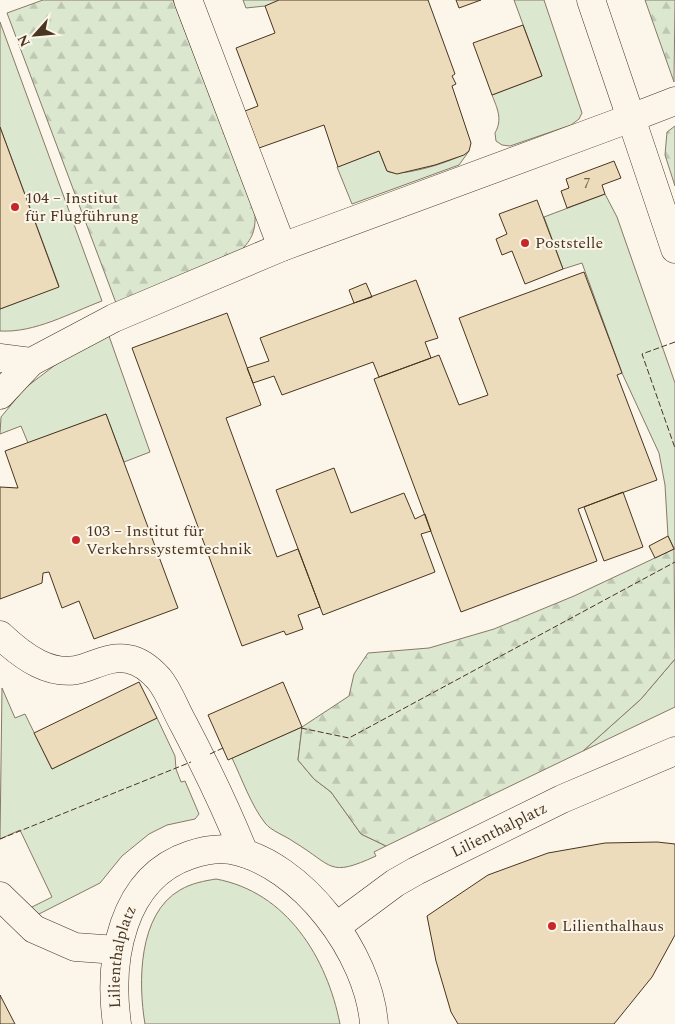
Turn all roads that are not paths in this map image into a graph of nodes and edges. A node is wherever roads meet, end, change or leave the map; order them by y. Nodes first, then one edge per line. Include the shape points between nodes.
1 (188, 0) edge
2 (591, 0) edge
3 (675, 102) edge
4 (631, 118) junction
5 (282, 247) junction
6 (675, 249) edge
7 (0, 358) edge
8 (31, 362) junction
9 (0, 395) edge
10 (0, 636) edge
11 (673, 749) edge
12 (244, 853) junction
13 (0, 896) edge
14 (337, 926) junction
15 (117, 950) junction
16 (117, 1024) edge
17 (374, 1024) edge

1 - 5 street
2 - 4 street
3 - 4 street
4 - 5 street
4 - 6 street
5 - 8 street via 114,318
7 - 8 street
8 - 9 street
10 - 12 street via 16,650 57,670 81,669 108,659 129,659 145,666 160,680 197,750
11 - 14 street, Lilienthalplatz via 562,798 416,871
12 - 14 street, Lilienthalplatz via 268,863 288,878
12 - 15 street, Lilienthalplatz via 229,850 197,852 163,868 146,883 134,901
13 - 15 street via 34,929 75,947
14 - 17 street, Lilienthalplatz via 365,987
15 - 16 street, Lilienthalplatz via 114,1002

